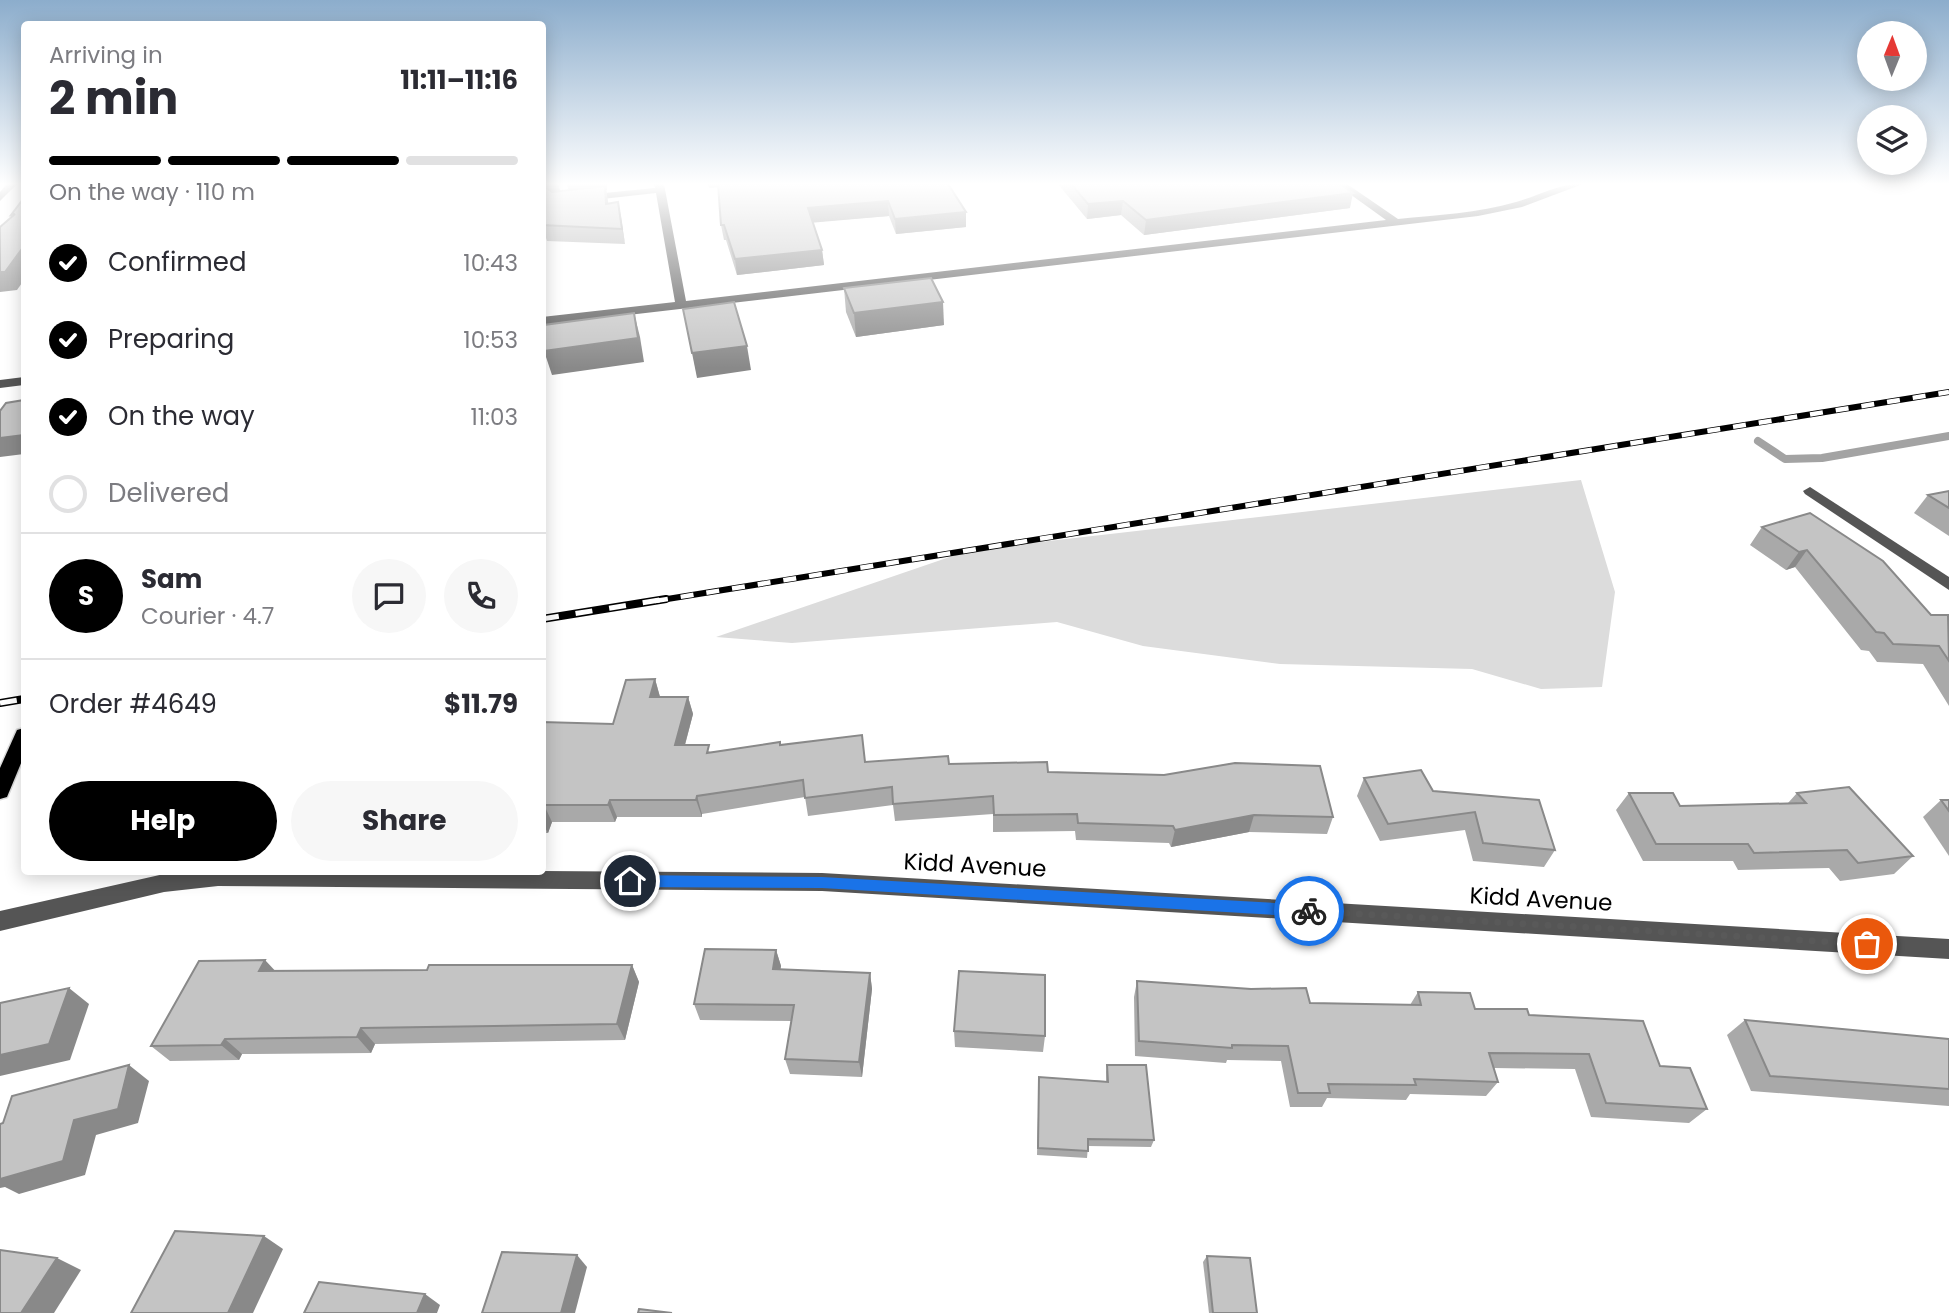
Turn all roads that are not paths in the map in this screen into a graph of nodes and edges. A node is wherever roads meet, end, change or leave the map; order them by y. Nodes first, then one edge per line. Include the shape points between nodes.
1 (670, 245) edge
2 (1195, 245) edge
3 (681, 305) junction
4 (546, 321) edge
5 (21, 381) edge
6 (0, 384) edge
7 (1810, 491) dead end
8 (1949, 585) edge
9 (21, 742) edge
10 (0, 792) edge
11 (0, 920) edge
12 (1949, 949) edge

1 - 3 street
2 - 3 street
3 - 4 street
5 - 6 street
7 - 8 street
9 - 10 main road
11 - 12 street, Kidd Avenue via 164,883 218,877 822,883

